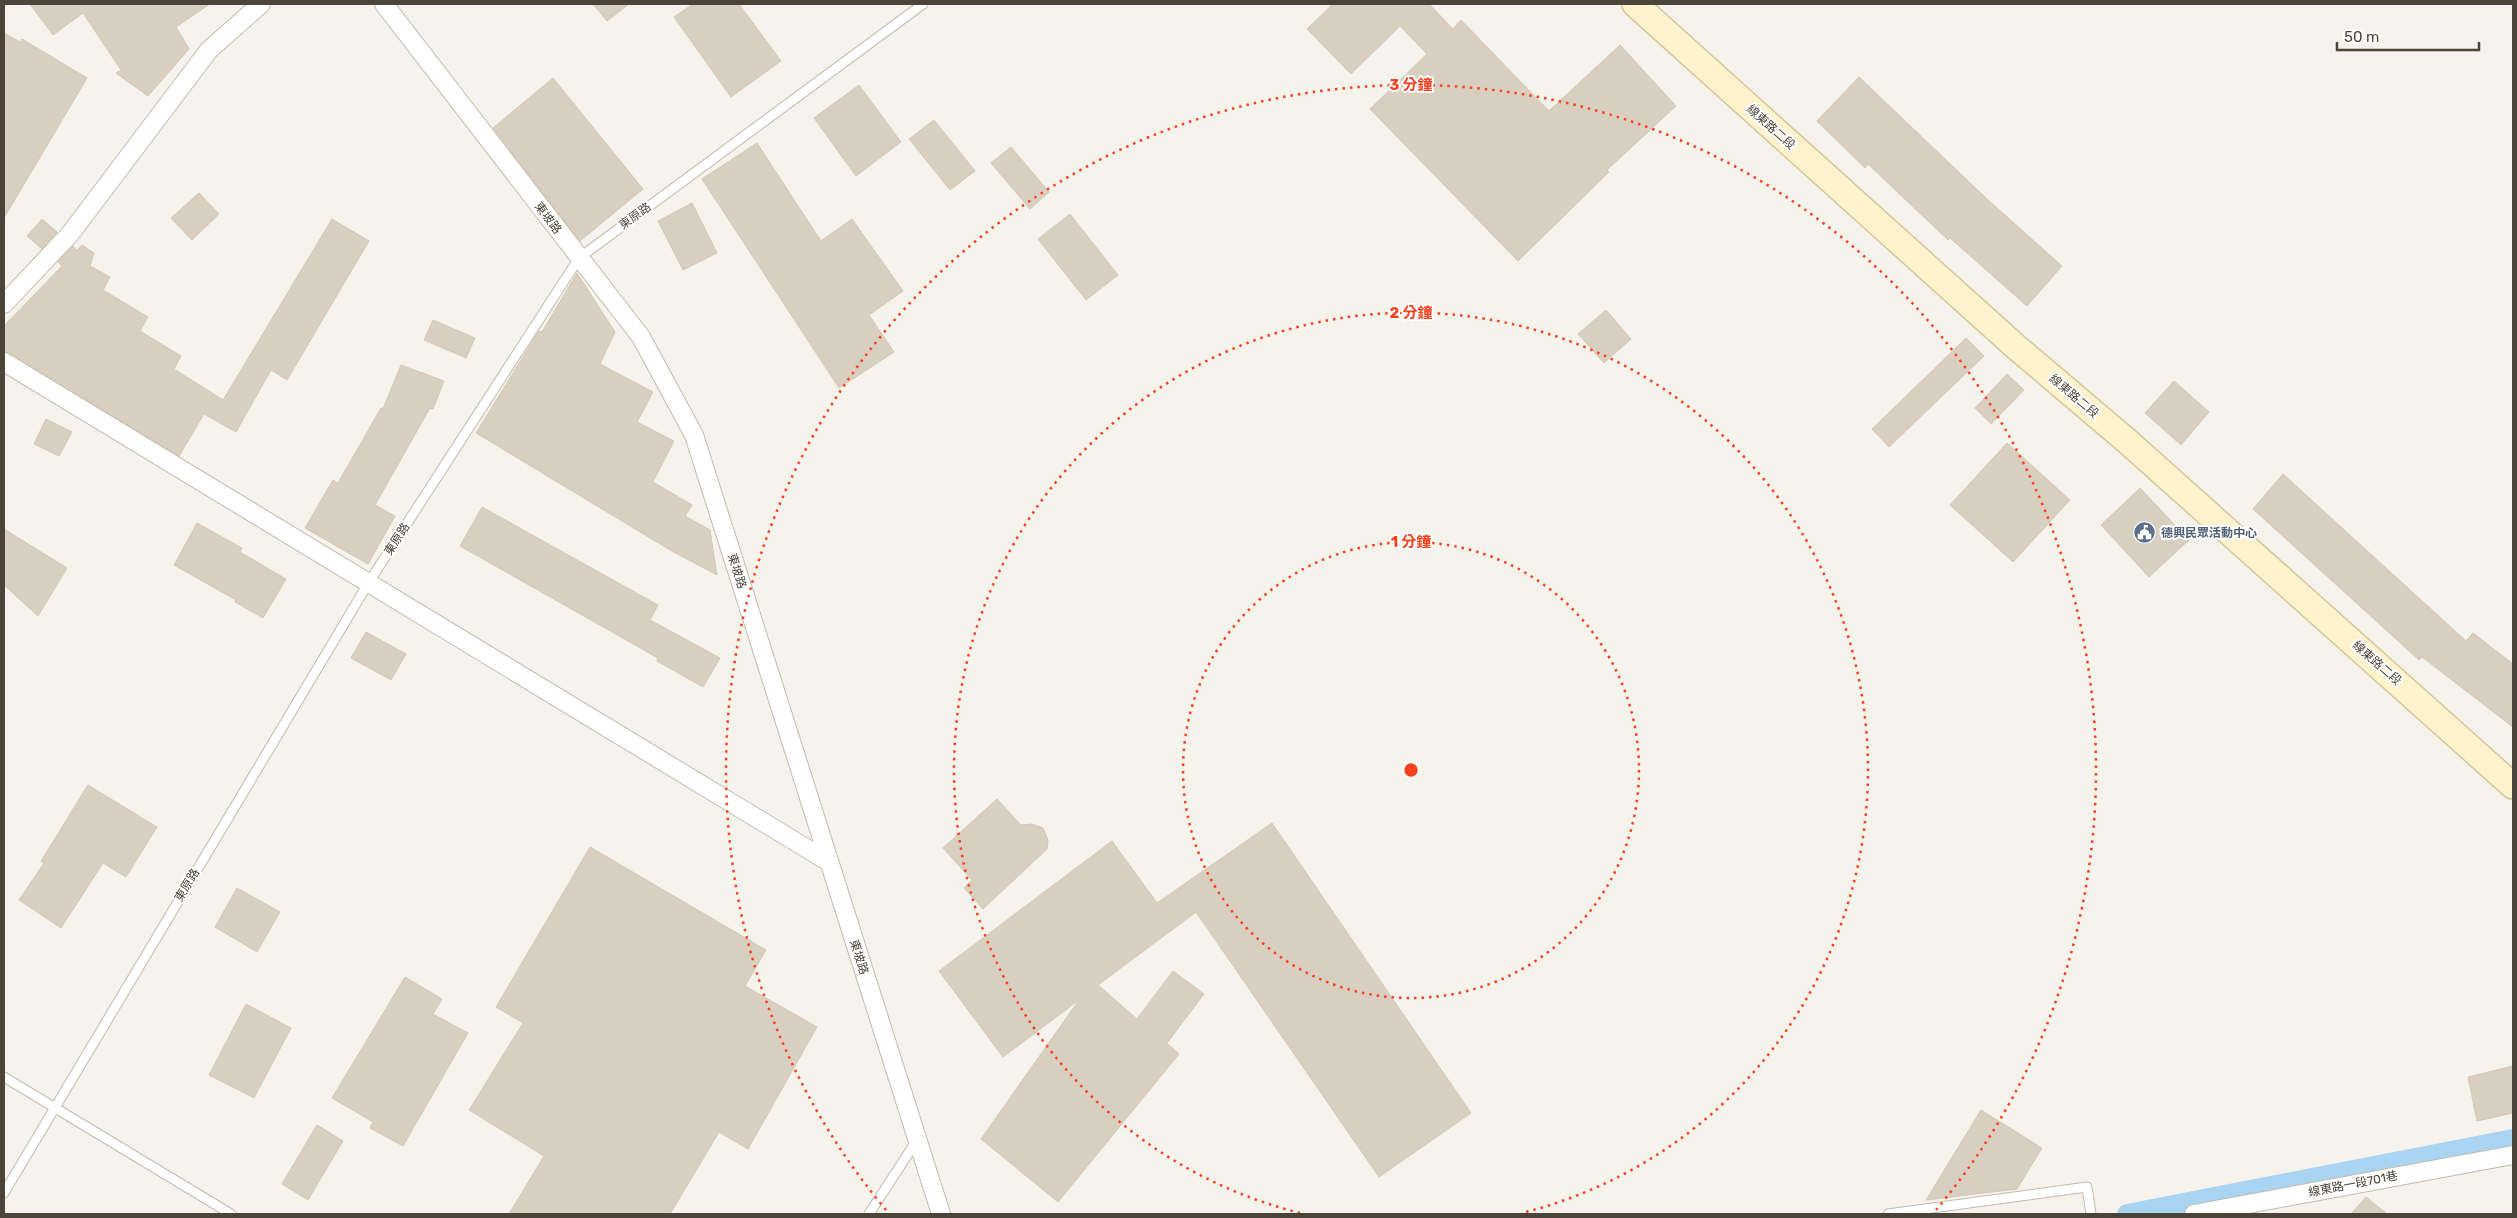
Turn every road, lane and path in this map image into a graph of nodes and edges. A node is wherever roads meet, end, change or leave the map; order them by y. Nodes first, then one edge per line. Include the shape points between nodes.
1 (261, 4) edge
2 (384, 4) edge
3 (923, 4) edge
4 (1635, 4) edge
5 (578, 258) junction
6 (4, 304) edge
7 (4, 362) edge
8 (369, 582) junction
9 (2513, 786) edge
10 (829, 862) junction
11 (4, 1078) edge
12 (54, 1108) junction
13 (917, 1140) junction
14 (2513, 1155) edge
15 (4, 1193) edge
16 (231, 1214) edge
17 (869, 1214) edge
18 (941, 1214) edge
19 (1888, 1214) edge
20 (2092, 1214) edge
21 (2194, 1214) edge

1 - 6 street via 209,50 70,234
2 - 5 street, 東坡路
3 - 5 lane, 東原路
4 - 9 main road, 線東路二段 via 2015,346 2127,441
5 - 8 lane, 東原路
5 - 10 street, 東坡路 via 641,337 694,435
7 - 8 street
8 - 10 street
8 - 12 lane, 東原路
10 - 13 street, 東坡路
11 - 12 lane
12 - 15 lane, 東原路
12 - 16 lane
13 - 17 lane
13 - 18 street, 東坡路
14 - 21 street, 線東路一段701巷
19 - 20 lane via 2087,1188

